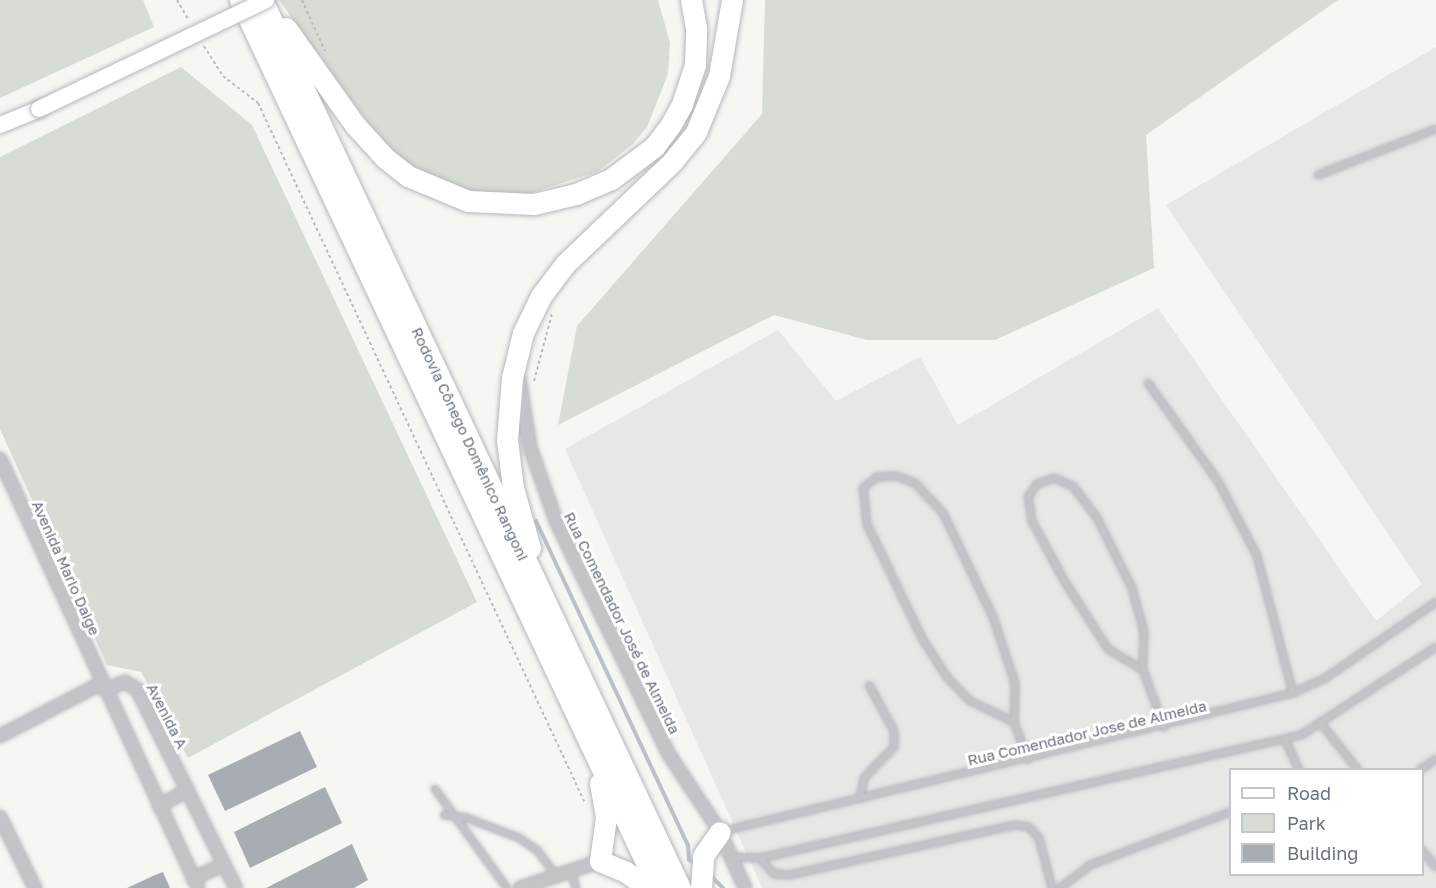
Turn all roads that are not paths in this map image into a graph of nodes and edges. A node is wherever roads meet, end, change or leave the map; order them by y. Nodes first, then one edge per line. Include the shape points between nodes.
1 (240, 0) edge
2 (265, 0) edge
3 (691, 0) edge
4 (732, 0) edge
5 (0, 125) edge
6 (1436, 129) edge
7 (1318, 174) dead end
8 (516, 353) junction
9 (1148, 383) dead end
10 (0, 459) edge
11 (542, 598) junction
12 (1436, 602) edge
13 (1436, 647) edge
14 (1143, 670) junction
15 (869, 685) dead end
16 (104, 687) junction
17 (1293, 693) junction
18 (1014, 722) junction
19 (1320, 722) junction
20 (1164, 727) junction
21 (0, 736) edge
22 (1285, 739) junction
23 (594, 753) junction
24 (1436, 759) edge
25 (1028, 760) junction
26 (1298, 768) edge
27 (1356, 768) edge
28 (1423, 768) edge
29 (435, 789) dead end
30 (188, 790) junction
31 (860, 799) junction
32 (159, 806) junction
33 (1229, 812) edge
34 (444, 814) dead end
35 (453, 816) junction
36 (0, 817) edge
37 (720, 832) junction
38 (1424, 852) edge
39 (730, 857) junction
40 (760, 858) junction
41 (600, 861) junction
42 (224, 864) junction
43 (1436, 867) edge
44 (571, 871) junction
45 (556, 875) junction
46 (196, 883) edge
47 (537, 885) edge
48 (35, 888) edge
49 (236, 888) edge
50 (507, 888) edge
51 (520, 888) edge
52 (576, 888) edge
53 (648, 888) edge
54 (658, 888) edge
55 (680, 888) edge
56 (701, 888) edge
57 (745, 888) edge
58 (1052, 888) edge
59 (1060, 888) edge

1 - 23 highway, Rodovia Cônego Domênico Rangoni
2 - 3 highway via 355,125 385,158 437,191 468,201 534,204 576,194 611,179 647,153 670,126 695,65 696,28
2 - 5 main road, bridge
2 - 11 highway, Rodovia Cônego Domênico Rangoni
4 - 8 highway via 719,76 696,132 672,162 596,231 556,274 531,314
6 - 7 lane
8 - 11 highway via 507,419 508,457
8 - 37 street, Rua Comendador José de Almeida via 530,447 556,521 668,753
9 - 17 lane via 1218,481 1257,556
10 - 16 street, Avenida Mario Daige
11 - 55 highway, Rodovia Cônego Domênico Rangoni
12 - 17 lane, Rua Comendador Jose de Almeida via 1328,677
13 - 19 lane
14 - 14 lane via 1108,649 1065,582 1032,521 1028,497 1037,484 1054,478 1073,486 1096,516 1132,588 1144,632
14 - 20 lane
15 - 31 lane via 894,731 894,747 864,778
16 - 21 street
16 - 30 street, Avenida A via 125,682 137,689
16 - 32 street
17 - 20 lane, Rua Comendador Jose de Almeida
18 - 18 lane via 1015,683 993,617 943,513 915,483 896,476 877,477 863,488 867,524 923,640 946,677 970,701
18 - 25 lane
19 - 22 lane via 1301,735
19 - 27 lane
20 - 25 lane, Rua Comendador Jose de Almeida
22 - 26 lane
22 - 40 lane
23 - 41 highway via 606,817
23 - 54 highway, Rodovia Cônego Domênico Rangoni
24 - 28 lane
25 - 31 lane, Rua Comendador Jose de Almeida
29 - 35 lane
30 - 32 street
30 - 42 street, Avenida A
31 - 37 lane, Rua Comendador Jose de Almeida
32 - 46 street
33 - 59 lane via 1090,865
34 - 35 lane
35 - 45 lane via 519,838 537,850
35 - 50 lane
36 - 48 street
37 - 39 street, Rua Comendador José de Almeida
37 - 56 highway via 703,856
38 - 43 lane
39 - 40 lane
39 - 57 street, Rua Comendador José de Almeida
40 - 58 lane via 774,874 789,875 1015,825 1029,827 1039,838
41 - 44 street
41 - 53 highway via 626,872
42 - 46 street
42 - 49 street, Avenida A
44 - 45 street
44 - 52 lane
45 - 47 street
47 - 51 street

